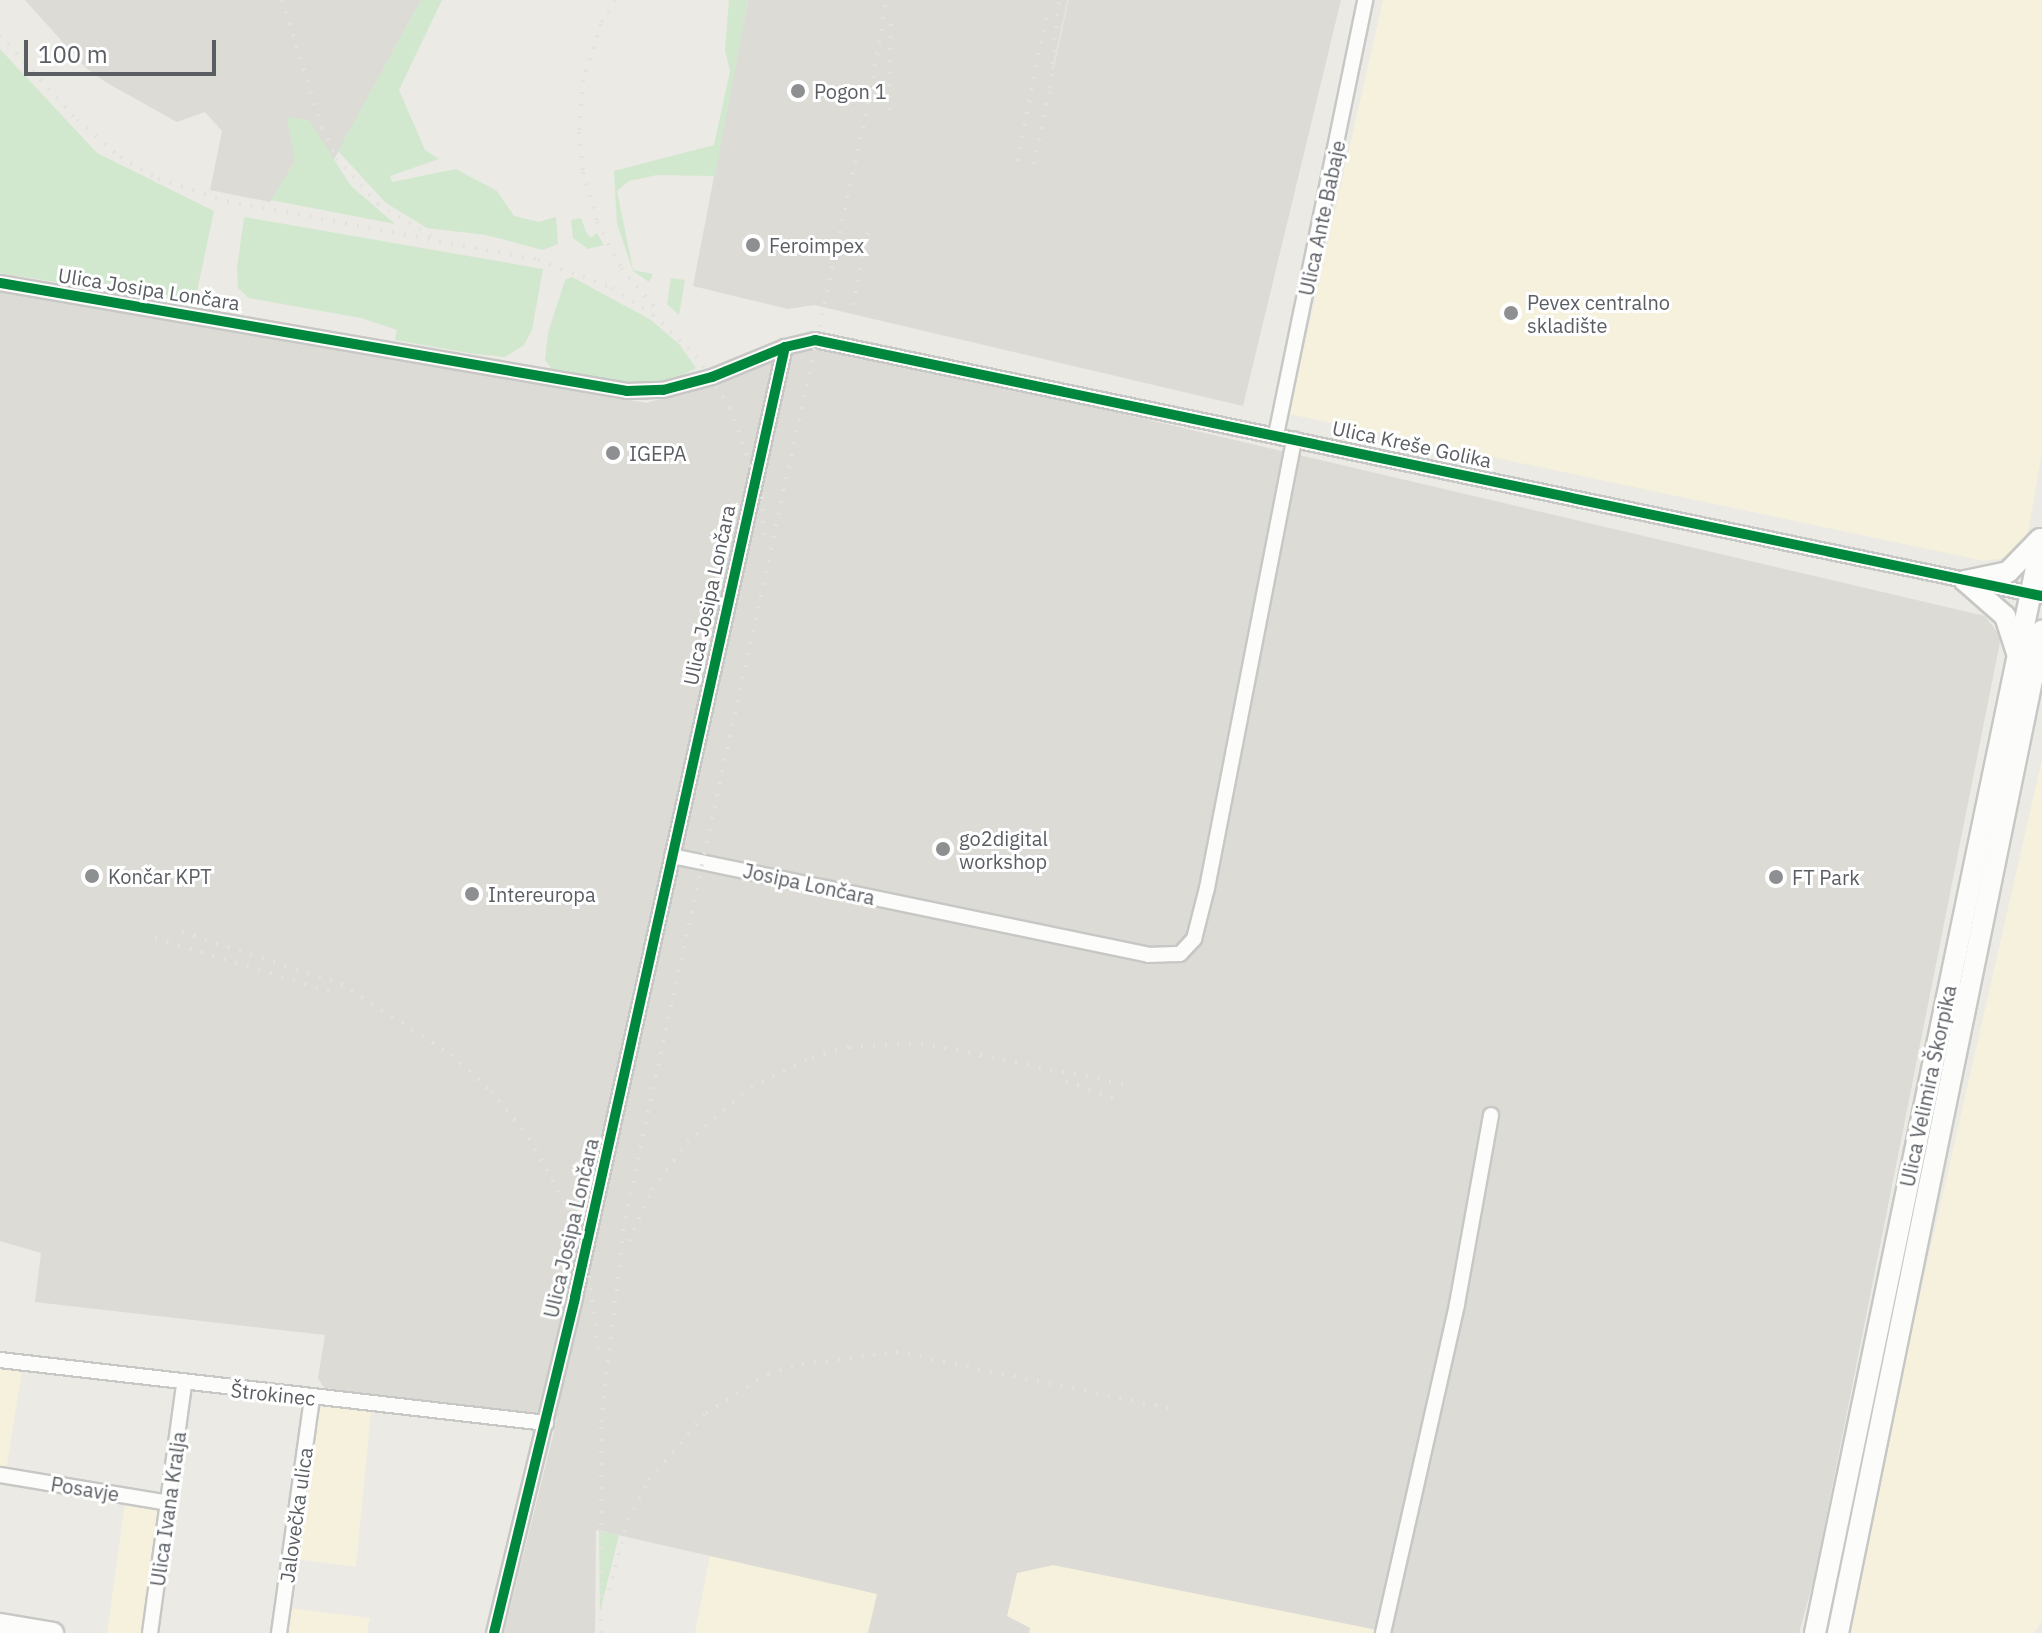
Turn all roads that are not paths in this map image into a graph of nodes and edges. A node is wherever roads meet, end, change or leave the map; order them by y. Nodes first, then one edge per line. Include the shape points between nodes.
1 (1365, 0) edge
2 (0, 283) edge
3 (785, 347) junction
4 (1276, 435) junction
5 (1294, 439) junction
6 (2042, 537) edge
7 (1965, 581) junction
8 (2036, 595) edge
9 (2042, 631) edge
10 (2018, 659) junction
11 (2042, 663) edge
12 (2029, 687) junction
13 (672, 856) junction
14 (1491, 1115) dead end
15 (0, 1360) edge
16 (184, 1384) junction
17 (312, 1398) junction
18 (546, 1423) junction
19 (0, 1475) edge
20 (170, 1503) junction
21 (0, 1624) edge
22 (53, 1633) edge
23 (150, 1633) edge
24 (279, 1633) edge
25 (494, 1633) edge
26 (1383, 1633) edge
27 (1815, 1633) edge
28 (1838, 1633) edge

1 - 4 street, Ulica Ante Babaje
2 - 3 street, Ulica Josipa Lončara via 627,391 663,390 712,377
3 - 4 street, Ulica Kreše Golika via 815,340 864,348
3 - 13 street, Ulica Josipa Lončara
4 - 5 street, Ulica Kreše Golika
5 - 7 street, Ulica Kreše Golika
5 - 13 street, Josipa Lončara via 1244,712 1194,939 1180,954 1148,955
6 - 7 main road via 2008,572
6 - 8 main road, Ulica Velimira Škorpika
7 - 8 street, Ulica Kreše Golika
7 - 10 main road via 2005,616
8 - 10 main road, Ulica Velimira Škorpika
9 - 12 main road, Ulica Velimira Škorpika
10 - 27 main road, Ulica Velimira Škorpika
11 - 12 main road
12 - 28 main road, Ulica Velimira Škorpika
13 - 18 street, Ulica Josipa Lončara
14 - 26 street via 1457,1304
15 - 16 street, Štrokinec
16 - 17 street, Štrokinec
16 - 20 street, Ulica Ivana Kralja
17 - 18 street, Štrokinec
17 - 24 street, Jalovečka ulica
18 - 25 street, Ulica Josipa Lončara
19 - 20 street, Posavje
20 - 23 street, Ulica Ivana Kralja
21 - 22 main road

